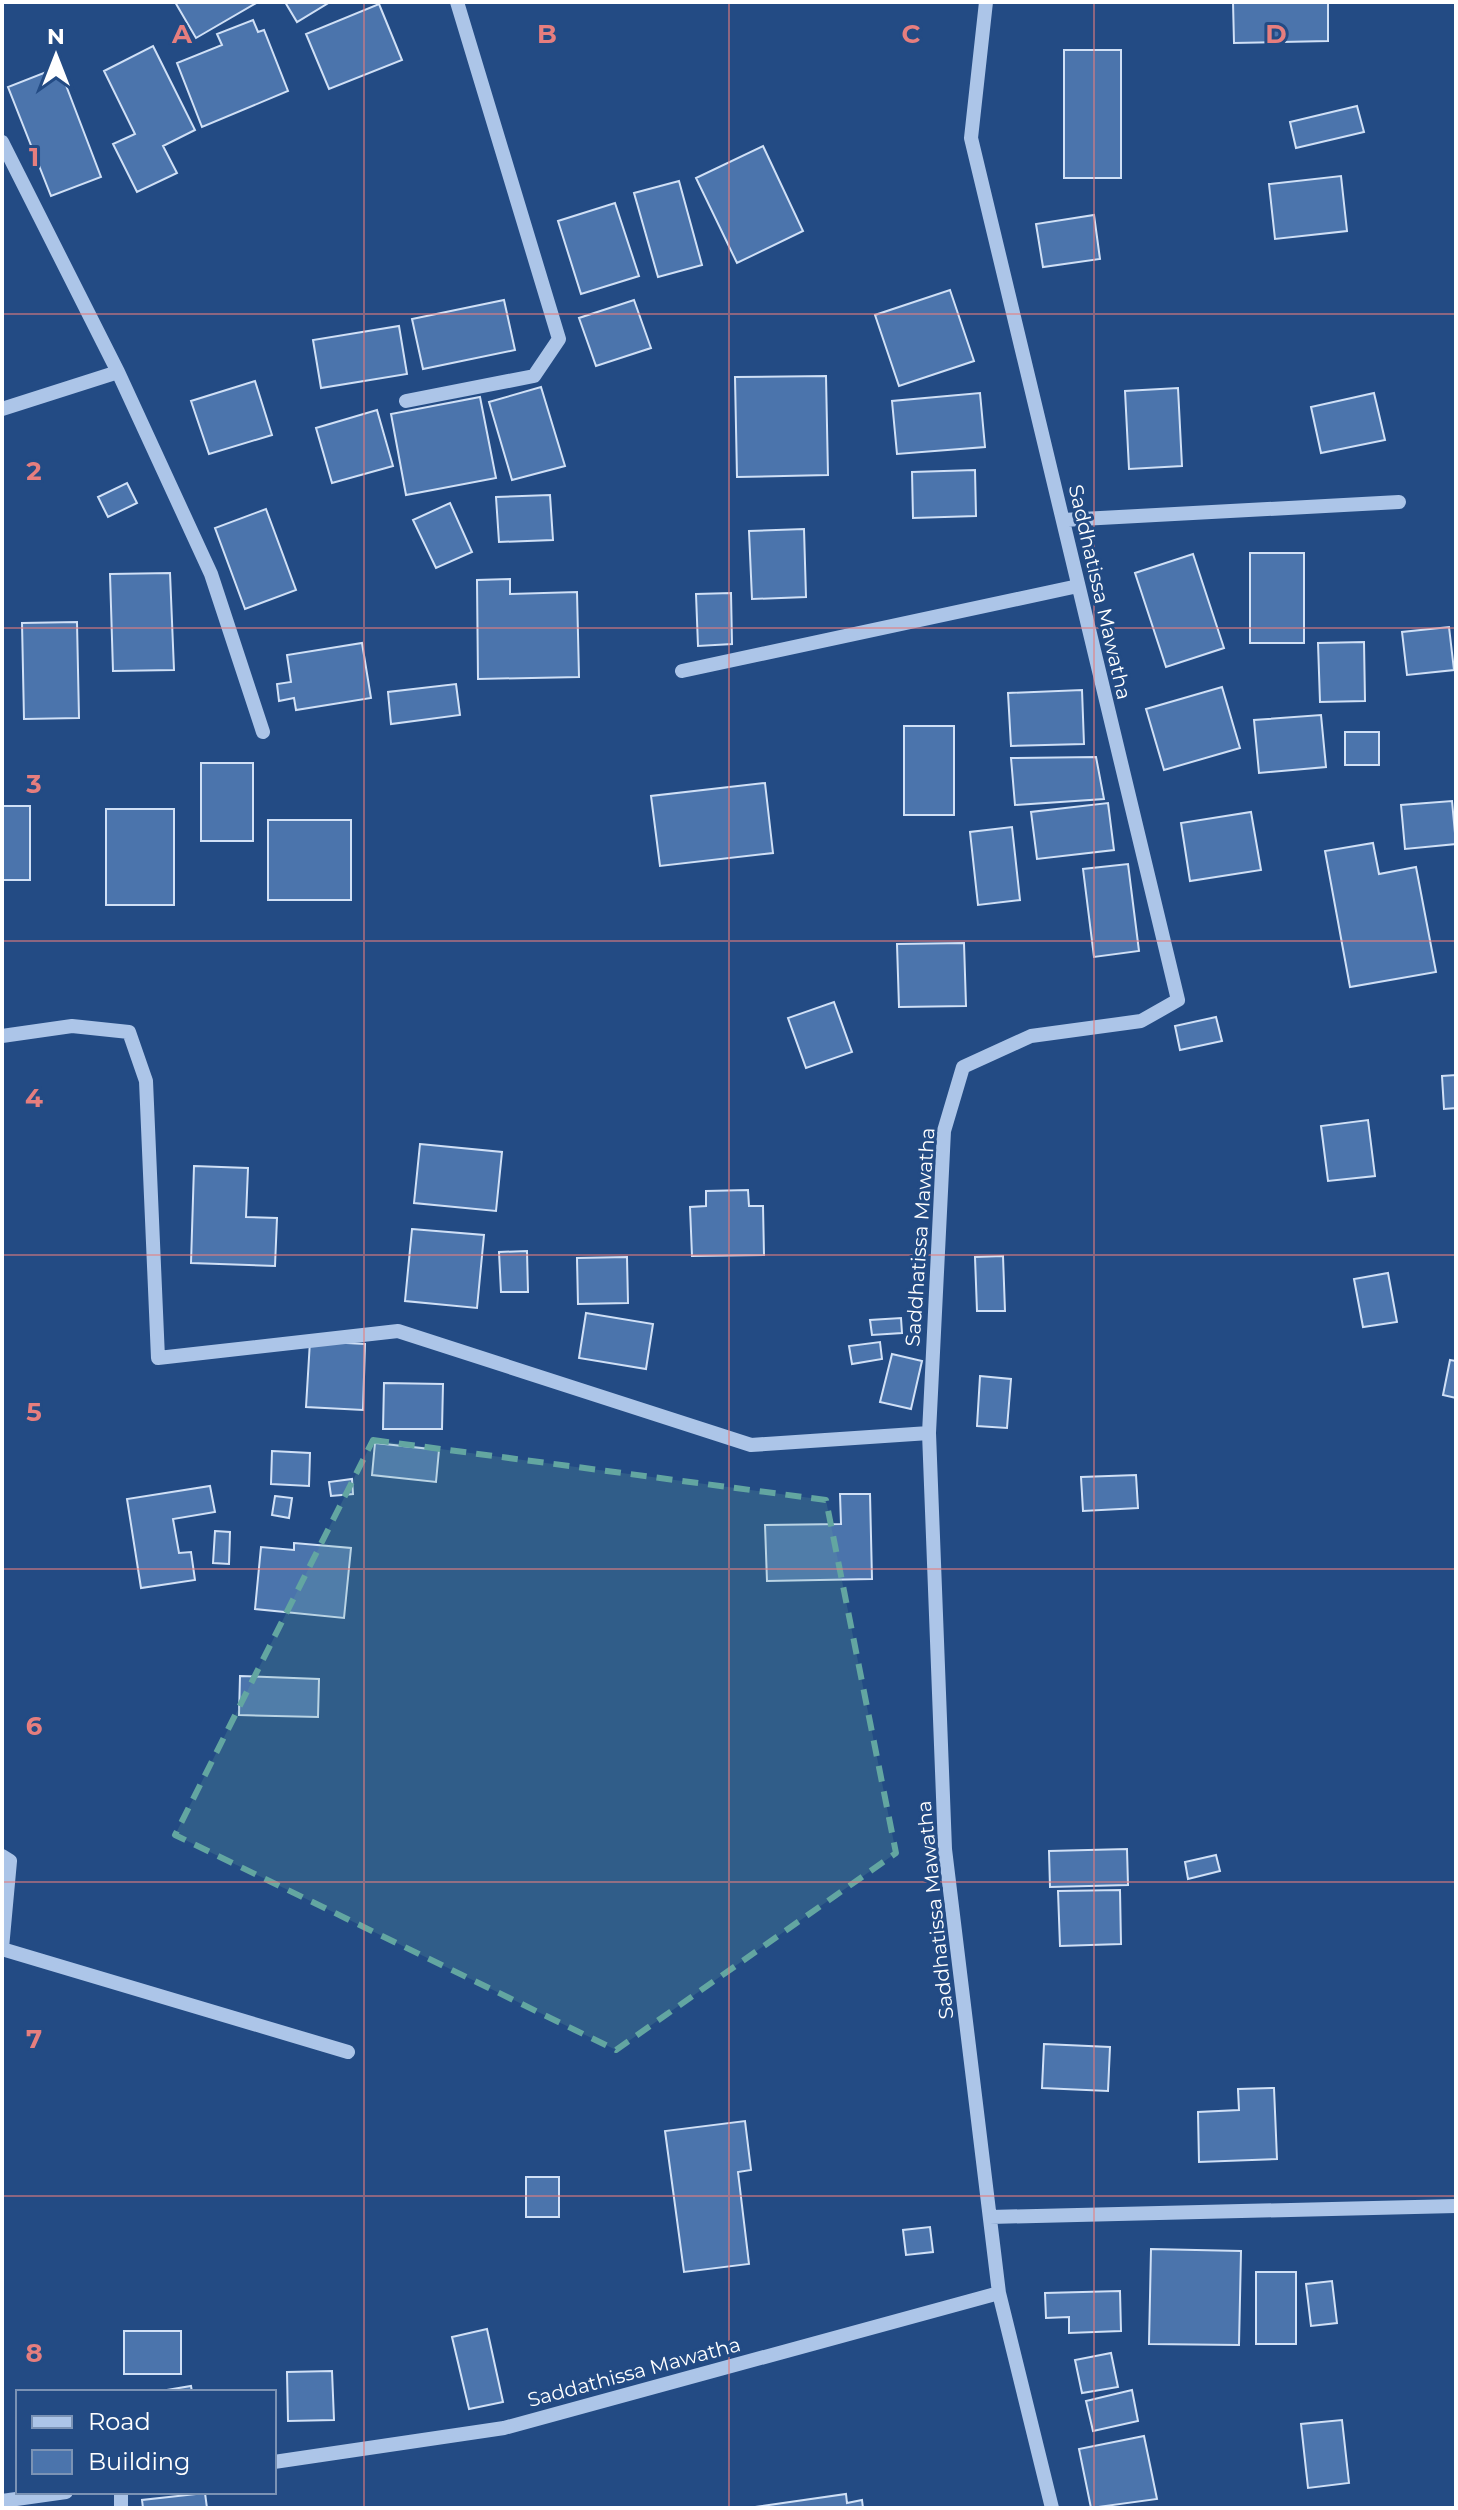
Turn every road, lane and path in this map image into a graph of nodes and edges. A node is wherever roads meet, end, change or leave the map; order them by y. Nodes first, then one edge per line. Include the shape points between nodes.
1 (457, 2) edge
2 (986, 2) edge
3 (2, 142) edge
4 (118, 372) junction
5 (406, 401) dead end
6 (2, 409) edge
7 (1399, 502) dead end
8 (1063, 520) junction
9 (1078, 586) junction
10 (682, 671) dead end
11 (263, 732) dead end
12 (2, 1036) edge
13 (929, 1433) junction
14 (2, 1856) edge
15 (2, 1948) edge
16 (348, 2052) dead end
17 (1456, 2206) edge
18 (990, 2217) junction
19 (999, 2293) junction
20 (276, 2462) edge
21 (52, 2494) edge
22 (2, 2501) edge
23 (1052, 2508) edge

1 - 5 street via 559,339 534,376
2 - 8 street, Saddhatissa Mawatha via 971,138
3 - 4 street
4 - 6 street
4 - 11 street via 211,574
7 - 8 street
8 - 9 street, Saddhatissa Mawatha
9 - 10 street
9 - 13 street, Saddhatissa Mawatha via 1178,1000 1141,1021 1031,1036 963,1067 944,1131
12 - 13 street via 72,1026 129,1032 146,1081 158,1358 398,1331 751,1445
13 - 18 street, Saddhatissa Mawatha via 945,1849
14 - 15 street via 10,1861
15 - 16 street
17 - 18 street
18 - 19 street, Saddhatissa Mawatha
19 - 20 street, Saddathissa Mawatha via 504,2428
19 - 23 street, Saddhatissa Mawatha
21 - 22 street

